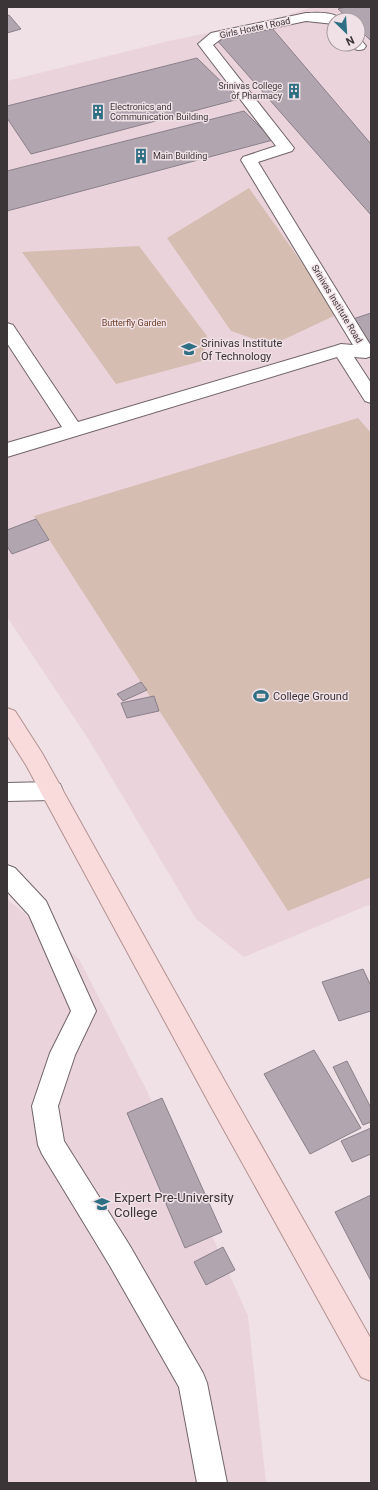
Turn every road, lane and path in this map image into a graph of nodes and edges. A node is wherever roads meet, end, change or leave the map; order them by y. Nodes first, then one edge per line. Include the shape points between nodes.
1 (326, 18) edge
2 (249, 160) joint
3 (7, 329) edge
4 (341, 350) junction
5 (369, 351) edge
6 (371, 397) edge
7 (73, 430) junction
8 (7, 450) edge
9 (7, 718) edge
10 (52, 791) junction
11 (7, 792) edge
12 (7, 874) edge
13 (371, 1367) edge
14 (212, 1483) edge

1 - 2 street, Girls Hoste l Road via 306,17 216,36 205,44 286,148
2 - 5 street, Srinivas Institute Road
3 - 7 street
4 - 5 street, Srinivas Institute Road
4 - 6 street
4 - 7 street, Srinivas Institute Road
7 - 8 street, Srinivas Institute Road
9 - 10 main road
10 - 11 street
10 - 13 main road
12 - 14 street via 38,908 84,1012 63,1053 45,1106 51,1145 120,1256 193,1383

